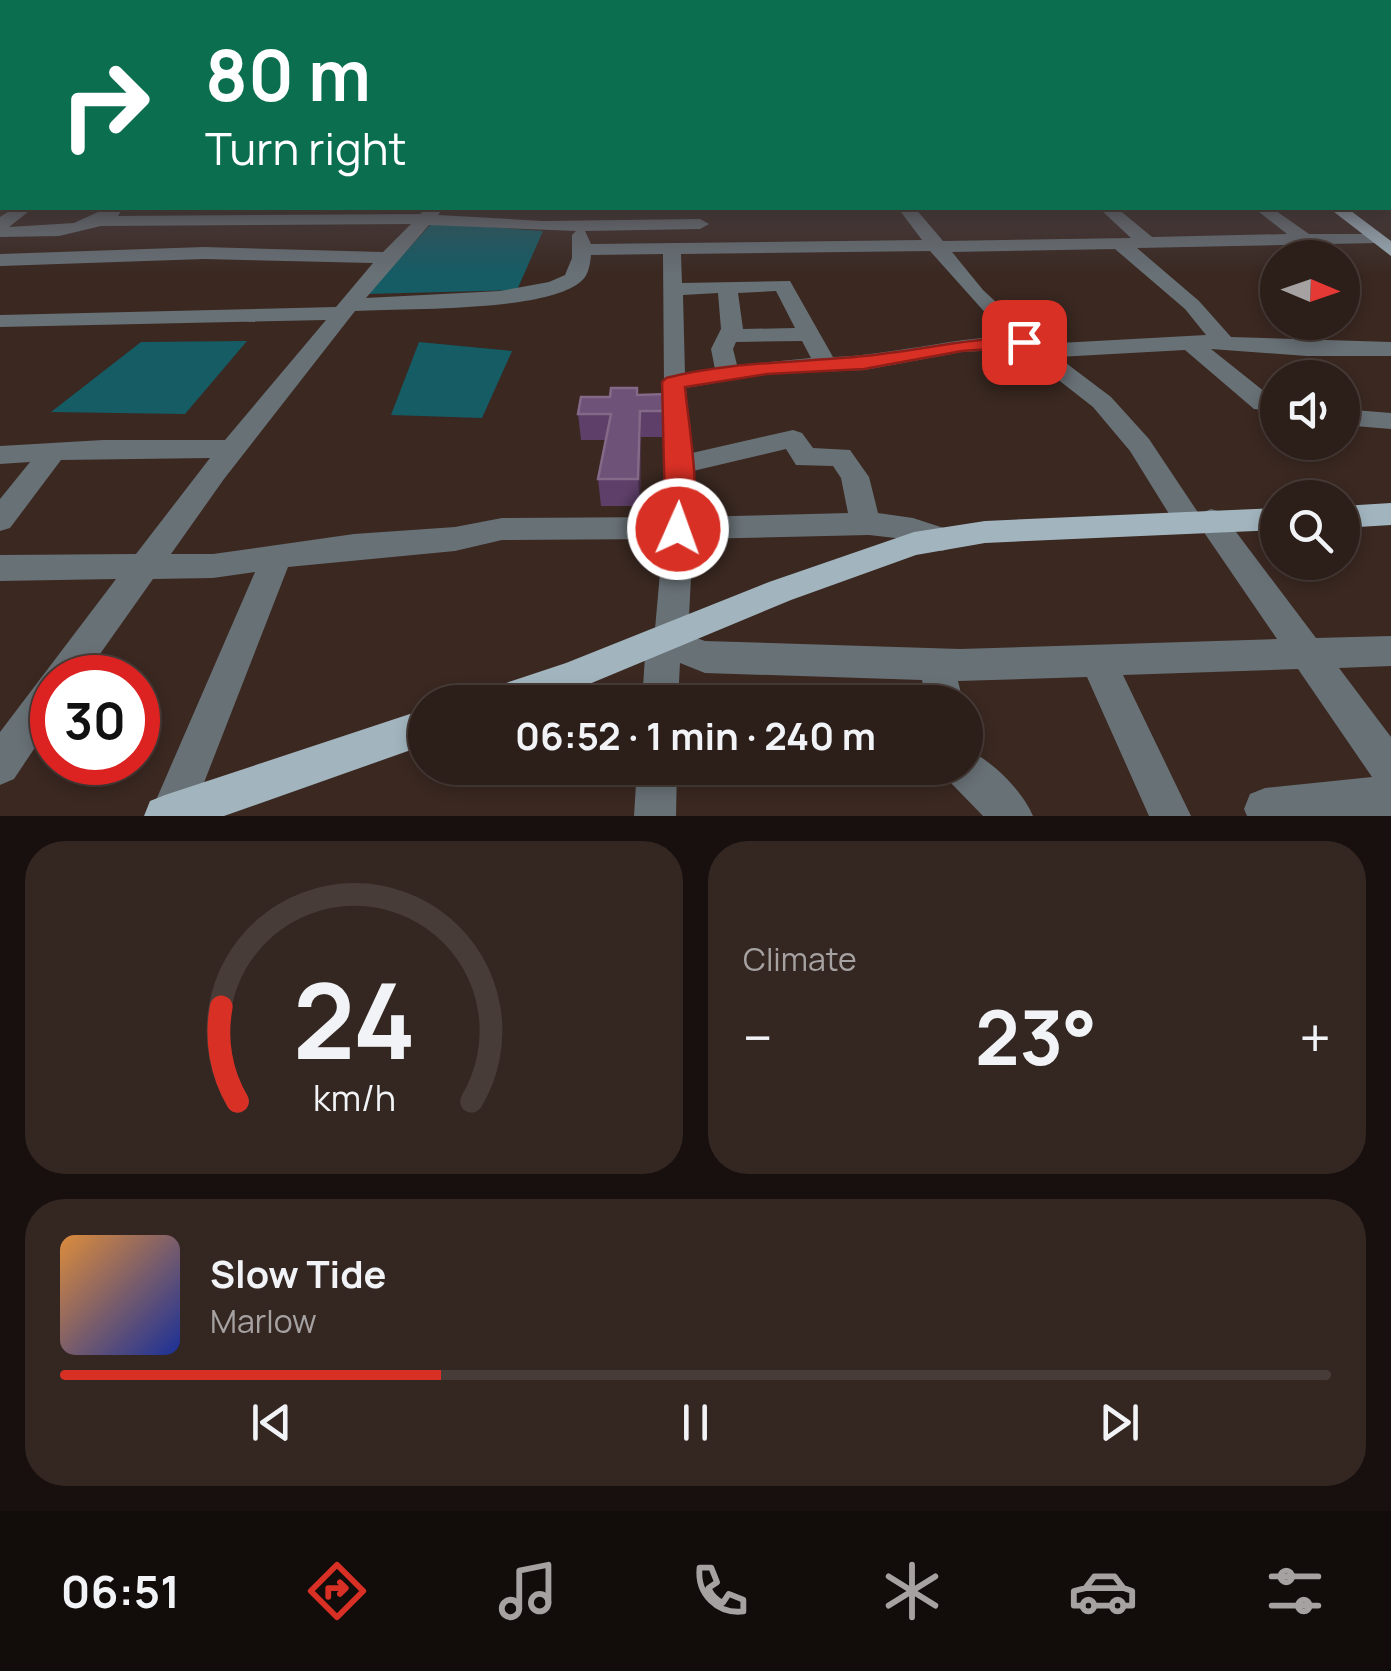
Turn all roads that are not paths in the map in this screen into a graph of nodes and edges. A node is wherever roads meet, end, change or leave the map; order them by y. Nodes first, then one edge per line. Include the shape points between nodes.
1 (22, 210) edge
2 (114, 210) edge
3 (250, 210) edge
4 (908, 210) edge
5 (1109, 210) edge
6 (1265, 210) edge
7 (1340, 210) edge
8 (194, 214) edge
9 (446, 214) edge
10 (700, 216) edge
11 (237, 221) junction
12 (102, 222) junction
13 (582, 225) junction
14 (0, 229) edge
15 (1306, 240) edge
16 (1260, 241) edge
17 (1147, 242) junction
18 (1119, 243) junction
19 (1383, 244) edge
20 (936, 246) junction
21 (703, 247) junction
22 (672, 249) junction
23 (582, 250) junction
24 (390, 258) junction
25 (0, 260) edge
26 (718, 287) junction
27 (671, 289) junction
28 (347, 309) junction
29 (0, 321) edge
30 (809, 334) junction
31 (729, 336) junction
32 (1191, 342) junction
33 (1224, 342) junction
34 (1031, 347) junction
35 (1391, 349) edge
36 (824, 362) junction
37 (728, 374) junction
38 (673, 382) junction
39 (1260, 400) edge
40 (1360, 418) edge
41 (1391, 421) edge
42 (233, 449) junction
43 (53, 452) junction
44 (0, 456) edge
45 (679, 466) junction
46 (1391, 514) edge
47 (1360, 516) edge
48 (1260, 519) edge
49 (1200, 521) junction
50 (0, 522) edge
51 (866, 522) junction
52 (678, 529) junction
53 (0, 539) edge
54 (942, 539) junction
55 (277, 557) junction
56 (144, 568) junction
57 (6, 575) edge
58 (667, 639) junction
59 (1391, 651) edge
60 (1308, 653) junction
61 (79, 655) edge
62 (1097, 660) junction
63 (936, 664) junction
64 (544, 685) edge
65 (662, 685) edge
66 (941, 685) edge
67 (30, 723) edge
68 (408, 734) edge
69 (0, 765) edge
70 (1391, 770) edge
71 (656, 785) edge
72 (981, 785) edge
73 (1391, 797) edge
74 (1266, 809) dead end
75 (168, 815) edge
76 (655, 816) edge
77 (1012, 816) edge
78 (1170, 816) edge

1 - 14 street
2 - 12 street
3 - 11 street
4 - 20 street
5 - 17 street
6 - 15 street
7 - 19 main road
8 - 11 street
8 - 12 street
9 - 11 street
9 - 13 street
9 - 24 street
10 - 13 street
10 - 21 street
12 - 14 street
13 - 23 street
16 - 17 street
17 - 18 street
18 - 20 street
18 - 33 street
20 - 21 street
20 - 34 street
21 - 22 street
21 - 26 street
22 - 23 street
22 - 27 street
23 - 28 street via 574,277 543,289
24 - 25 street via 188,253
24 - 28 street
26 - 27 street
26 - 30 street via 783,285
26 - 31 street
27 - 38 street
28 - 29 street
28 - 42 street
30 - 31 street
30 - 36 street
31 - 37 street via 722,349
32 - 33 street
32 - 34 street
32 - 39 street
33 - 35 street
34 - 36 street via 962,345
34 - 49 street via 1102,402
36 - 37 street
37 - 38 street
38 - 45 street
40 - 41 street
42 - 43 street
42 - 56 street
43 - 44 street
43 - 50 street
45 - 51 street via 794,438 806,458 840,456 855,476
45 - 52 street
46 - 47 main road
48 - 49 main road
49 - 54 main road
49 - 60 street
50 - 53 street
51 - 52 street
51 - 54 street
52 - 55 street via 502,530
52 - 58 street
54 - 58 main road via 780,591
55 - 56 street
55 - 75 street
56 - 57 street
56 - 61 street
58 - 63 street via 704,656
58 - 64 main road
58 - 65 street
59 - 60 street
60 - 62 street
60 - 70 street
62 - 63 street
62 - 78 street
63 - 66 street
67 - 69 street
68 - 75 main road
71 - 76 street
72 - 77 street
73 - 74 street

